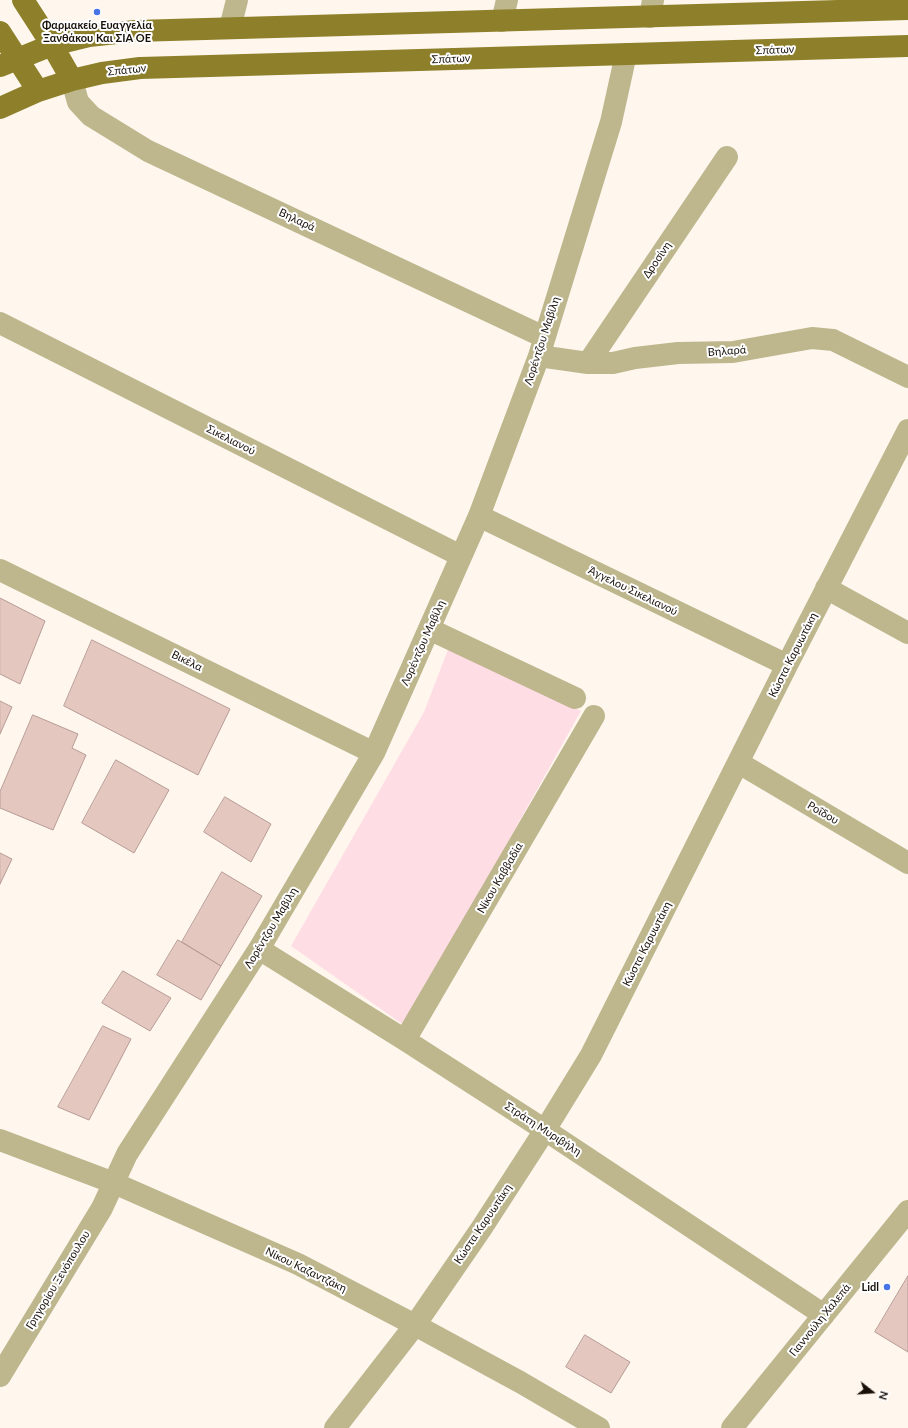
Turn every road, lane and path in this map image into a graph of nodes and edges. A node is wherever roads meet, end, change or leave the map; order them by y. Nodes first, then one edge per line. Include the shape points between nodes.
1 (23, 0) edge
2 (237, 0) edge
3 (507, 0) edge
4 (652, 8) edge
5 (908, 9) edge
6 (502, 21) junction
7 (230, 28) junction
8 (0, 32) edge
9 (52, 45) junction
10 (908, 46) edge
11 (626, 54) junction
12 (9, 62) edge
13 (72, 80) junction
14 (38, 91) junction
15 (0, 108) edge
16 (727, 157) dead end
17 (0, 323) edge
18 (541, 346) junction
19 (588, 363) junction
20 (908, 377) edge
21 (908, 430) edge
22 (478, 516) junction
23 (461, 556) junction
24 (0, 570) edge
25 (826, 588) junction
26 (429, 629) junction
27 (908, 633) edge
28 (787, 665) junction
29 (576, 698) dead end
30 (594, 716) dead end
31 (374, 752) junction
32 (739, 763) junction
33 (908, 863) edge
34 (259, 949) junction
35 (405, 1040) junction
36 (545, 1130) junction
37 (0, 1140) edge
38 (114, 1183) junction
39 (908, 1211) edge
40 (824, 1315) junction
41 (415, 1325) junction
42 (0, 1376) edge
43 (335, 1428) edge
44 (599, 1428) edge
45 (732, 1428) edge

1 - 9 main road
2 - 7 street
3 - 6 street
4 - 5 main road
4 - 6 main road
6 - 7 main road
7 - 9 main road via 135,31 89,36
8 - 12 main road
9 - 12 main road
9 - 13 main road
10 - 11 main road, Σπάτων
11 - 13 main road, Σπάτων via 140,68
11 - 18 street, Λορέντζου Μαβίλη via 611,122
12 - 14 main road
13 - 14 main road, Σπάτων
13 - 18 street, Βηλαρά via 78,102 91,116 148,151
14 - 15 main road, Σπάτων
16 - 19 street, Δροσίνη
17 - 23 street, Σικελιανού
18 - 19 street, Βηλαρά
18 - 22 street, Λορέντζου Μαβίλη
19 - 20 street, Βηλαρά via 613,363 678,353 733,352 821,338 833,340
21 - 25 street, Κώστα Καρυωτάκη
22 - 23 street, Λορέντζου Μαβίλη
22 - 28 street, Άγγελου Σικελιανού
23 - 26 street, Λορέντζου Μαβίλη
24 - 31 street, Βικέλα
25 - 27 street
25 - 28 street, Κώστα Καρυωτάκη
26 - 29 street
26 - 31 street, Λορέντζου Μαβίλη
28 - 32 street, Κώστα Καρυωτάκη
30 - 35 street, Νίκου Καββαδία
31 - 34 street, Λορέντζου Μαβίλη
32 - 33 street, Ροΐδου
32 - 36 street, Κώστα Καρυωτάκη via 591,1055
34 - 35 street, Στράτη Μυριβήλη
34 - 38 street, Λορέντζου Μαβίλη via 127,1154
35 - 36 street, Στράτη Μυριβήλη
36 - 40 street, Στράτη Μυριβήλη
36 - 41 street, Κώστα Καρυωτάκη
37 - 38 street, Νίκου Καζαντζάκη
38 - 41 street, Νίκου Καζαντζάκη via 298,1264
38 - 42 street, Γρηγορίου Ξενόπουλου via 102,1208
39 - 40 street, Γιαννούλη Χαλεπά
40 - 45 street, Γιαννούλη Χαλεπά
41 - 43 street, Κώστα Καρυωτάκη
41 - 44 street, Νίκου Καζαντζάκη

